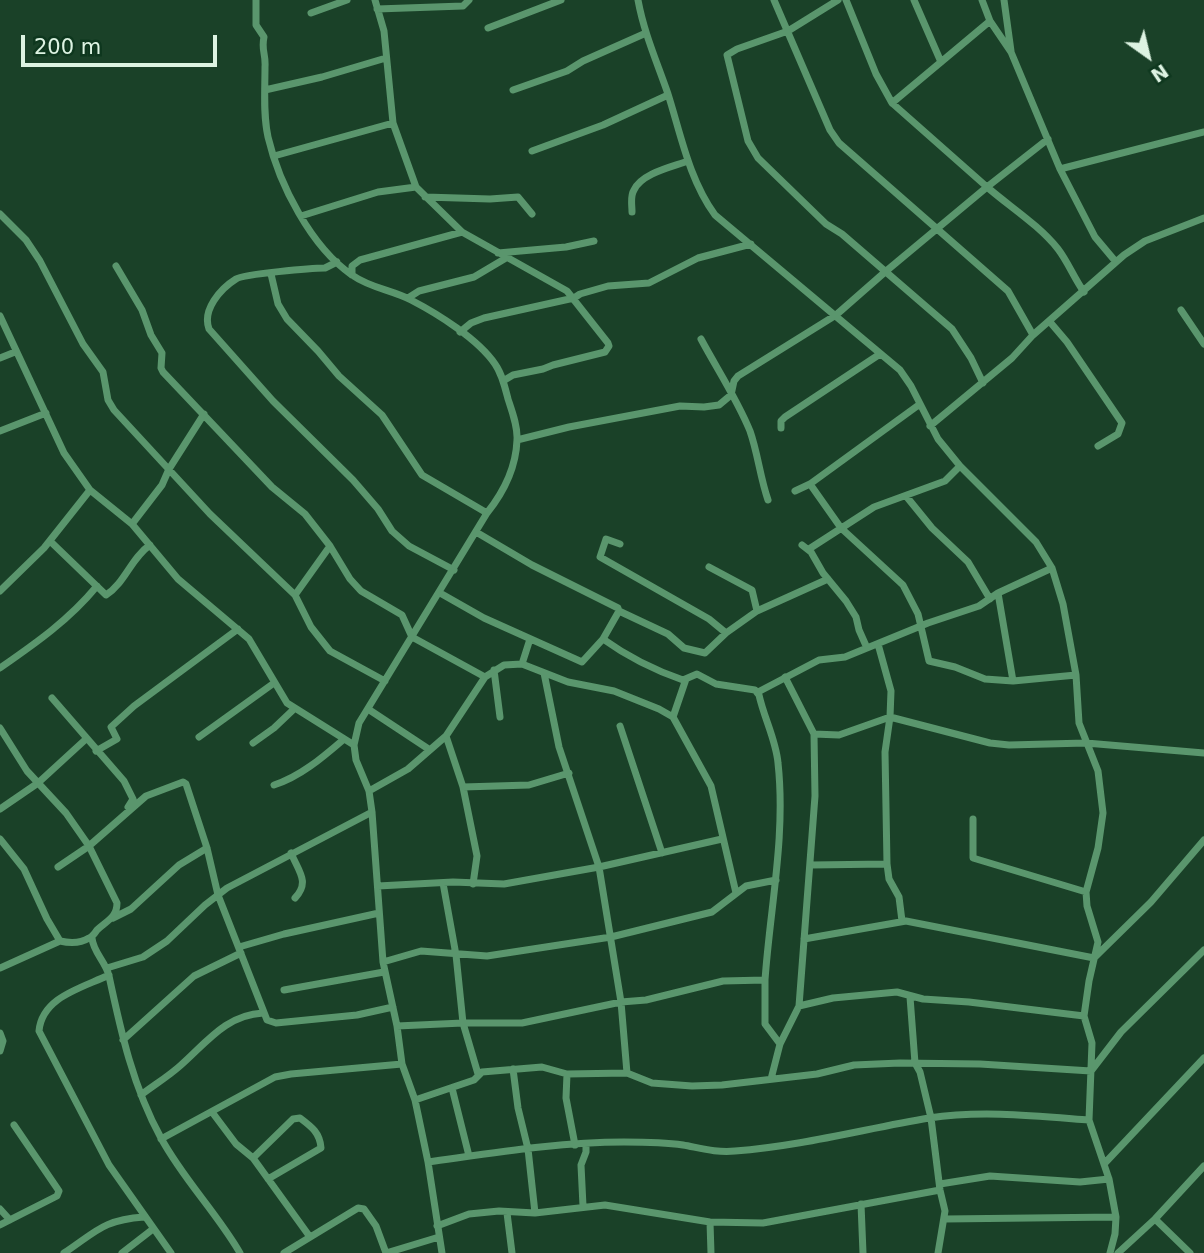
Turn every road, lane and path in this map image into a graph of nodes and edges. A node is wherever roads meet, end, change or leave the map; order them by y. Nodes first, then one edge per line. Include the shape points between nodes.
1 (257, 0) edge
2 (347, 0) edge
3 (469, 0) edge
4 (561, 0) edge
5 (638, 0) edge
6 (774, 0) edge
7 (838, 0) edge
8 (846, 0) edge
9 (914, 0) edge
10 (982, 0) edge
11 (1004, 0) edge
12 (376, 4) edge
13 (311, 13) dead end
14 (990, 21) junction
15 (488, 28) dead end
16 (788, 31) junction
17 (646, 33) junction
18 (1011, 51) junction
19 (386, 58) junction
20 (941, 62) junction
21 (265, 90) junction
22 (513, 90) dead end
23 (668, 95) junction
24 (892, 103) junction
25 (393, 123) junction
26 (1204, 132) edge
27 (1048, 139) junction
28 (532, 151) dead end
29 (274, 156) junction
30 (688, 161) junction
31 (1060, 169) junction
32 (416, 187) junction
33 (987, 187) junction
34 (424, 197) junction
35 (632, 212) dead end
36 (0, 214) edge
37 (532, 214) dead end
38 (301, 216) junction
39 (1204, 218) edge
40 (935, 229) junction
41 (462, 232) junction
42 (594, 240) dead end
43 (751, 244) junction
44 (498, 253) junction
45 (506, 258) junction
46 (337, 262) junction
47 (1116, 262) junction
48 (116, 266) dead end
49 (885, 272) junction
50 (271, 274) junction
51 (352, 275) junction
52 (1084, 292) junction
53 (408, 298) junction
54 (574, 298) junction
55 (1181, 310) dead end
56 (836, 315) junction
57 (0, 316) edge
58 (1050, 322) junction
59 (460, 331) junction
60 (1033, 335) junction
61 (701, 339) dead end
62 (1204, 344) edge
63 (15, 352) junction
64 (880, 354) junction
65 (0, 358) edge
66 (503, 381) junction
67 (984, 383) junction
68 (731, 395) junction
69 (920, 404) junction
70 (46, 413) junction
71 (204, 414) junction
72 (930, 426) junction
73 (781, 428) dead end
74 (0, 431) edge
75 (517, 440) junction
76 (1098, 446) dead end
77 (960, 466) junction
78 (169, 469) junction
79 (810, 484) junction
80 (90, 490) junction
81 (795, 491) dead end
82 (906, 496) junction
83 (768, 500) dead end
84 (487, 513) junction
85 (132, 524) junction
86 (841, 528) junction
87 (476, 531) junction
88 (50, 541) junction
89 (620, 544) dead end
90 (150, 545) junction
91 (330, 546) junction
92 (709, 567) dead end
93 (1052, 568) junction
94 (454, 570) junction
95 (828, 579) junction
96 (97, 586) junction
97 (0, 591) edge
98 (440, 593) junction
99 (998, 593) junction
100 (295, 595) junction
101 (990, 599) junction
102 (619, 611) junction
103 (757, 611) junction
104 (920, 626) junction
105 (238, 629) junction
106 (726, 633) junction
107 (412, 637) junction
108 (530, 639) junction
109 (603, 639) junction
110 (878, 644) junction
111 (867, 648) junction
112 (522, 664) junction
113 (0, 668) edge
114 (494, 670) junction
115 (544, 673) junction
116 (1076, 675) junction
117 (485, 677) junction
118 (785, 677) junction
119 (686, 679) junction
120 (385, 681) junction
121 (1013, 681) junction
122 (274, 683) junction
123 (758, 692) junction
124 (52, 698) dead end
125 (294, 709) junction
126 (368, 709) junction
127 (500, 717) dead end
128 (673, 717) junction
129 (890, 718) junction
130 (620, 726) dead end
131 (0, 728) edge
132 (814, 734) junction
133 (446, 736) junction
134 (199, 737) dead end
135 (86, 739) junction
136 (344, 739) junction
137 (253, 743) dead end
138 (1086, 743) junction
139 (354, 745) junction
140 (430, 750) junction
141 (96, 751) junction
142 (1204, 752) edge
143 (569, 773) junction
144 (37, 783) junction
145 (274, 785) dead end
146 (463, 787) junction
147 (369, 791) junction
148 (0, 809) edge
149 (127, 811) junction
150 (372, 812) junction
151 (973, 819) dead end
152 (0, 839) edge
153 (722, 839) junction
154 (1204, 840) edge
155 (89, 846) junction
156 (207, 848) junction
157 (291, 853) junction
158 (662, 853) junction
159 (811, 864) junction
160 (887, 864) junction
161 (58, 867) dead end
162 (599, 867) junction
163 (776, 880) junction
164 (443, 883) junction
165 (473, 884) junction
166 (378, 886) junction
167 (1086, 892) junction
168 (736, 893) junction
169 (218, 895) junction
170 (295, 898) dead end
171 (379, 913) junction
172 (112, 919) junction
173 (902, 921) junction
174 (611, 937) junction
175 (92, 938) junction
176 (804, 939) junction
177 (60, 941) junction
178 (240, 950) junction
179 (1204, 950) edge
180 (456, 955) junction
181 (1094, 958) junction
182 (383, 962) junction
183 (0, 968) edge
184 (108, 972) junction
185 (384, 972) junction
186 (765, 980) junction
187 (284, 990) dead end
188 (911, 997) junction
189 (621, 1002) junction
190 (799, 1006) junction
191 (393, 1007) junction
192 (263, 1013) junction
193 (1084, 1016) junction
194 (463, 1023) junction
195 (397, 1026) junction
196 (0, 1033) edge
197 (123, 1041) junction
198 (780, 1044) junction
199 (0, 1051) edge
200 (1204, 1058) edge
201 (915, 1063) junction
202 (402, 1064) junction
203 (513, 1069) junction
204 (1091, 1072) junction
205 (627, 1073) junction
206 (478, 1074) junction
207 (567, 1074) junction
208 (771, 1079) junction
209 (452, 1087) junction
210 (141, 1095) junction
211 (415, 1100) junction
212 (212, 1112) junction
213 (931, 1118) junction
214 (1089, 1120) junction
215 (14, 1125) dead end
216 (161, 1139) junction
217 (586, 1144) junction
218 (575, 1145) junction
219 (528, 1149) junction
220 (469, 1156) junction
221 (253, 1158) junction
222 (428, 1162) junction
223 (1104, 1164) junction
224 (1204, 1166) edge
225 (268, 1179) junction
226 (1109, 1179) junction
227 (940, 1187) junction
228 (861, 1204) junction
229 (583, 1206) junction
230 (0, 1209) edge
231 (507, 1213) junction
232 (535, 1213) junction
233 (1116, 1216) junction
234 (144, 1217) junction
235 (945, 1219) junction
236 (1155, 1219) junction
237 (9, 1220) junction
238 (710, 1222) junction
239 (0, 1225) edge
240 (437, 1226) junction
241 (153, 1229) junction
242 (310, 1237) junction
243 (439, 1237) junction
244 (64, 1253) edge
245 (122, 1253) edge
246 (171, 1253) edge
247 (240, 1253) edge
248 (284, 1253) edge
249 (386, 1253) edge
250 (442, 1253) edge
251 (512, 1253) edge
252 (711, 1253) edge
253 (863, 1253) edge
254 (938, 1253) edge
255 (1110, 1253) edge
256 (1118, 1253) edge
257 (1190, 1253) edge

1 - 21 street via 256,25 264,37 261,48 266,58
2 - 13 street
3 - 12 street via 463,6
4 - 15 street
5 - 17 street
6 - 16 street
7 - 16 street
8 - 24 street
9 - 20 street
10 - 14 street
11 - 18 street
12 - 19 street
14 - 18 street
14 - 20 street
16 - 40 street via 839,143
16 - 49 street via 727,55 748,141 758,158 817,215
17 - 22 street via 567,71
17 - 23 street
18 - 27 street
19 - 21 street
19 - 25 street
20 - 24 street
21 - 29 street via 267,135
23 - 28 street
23 - 30 street
24 - 33 street
25 - 29 street
25 - 32 street
26 - 31 street
27 - 31 street
27 - 33 street
29 - 38 street
30 - 35 street via 639,183 632,196
30 - 43 street via 715,215
31 - 47 street via 1095,237
32 - 34 street
32 - 38 street via 378,192
33 - 40 street
33 - 52 street via 1048,238
34 - 37 street via 518,197
34 - 41 street
36 - 78 street via 40,261 83,344 103,372 109,402
38 - 46 street
39 - 47 street via 1144,241
40 - 49 street
40 - 60 street via 1008,290
41 - 44 street
41 - 51 street via 360,260 352,266
42 - 44 street
43 - 54 street via 698,258 649,283 608,286
43 - 56 street
44 - 45 street
45 - 53 street via 474,277
45 - 54 street
46 - 50 street via 325,268
46 - 51 street
47 - 52 street
48 - 71 street via 162,353 162,371
49 - 56 street
49 - 67 street via 952,329
50 - 84 street via 287,319 382,415 422,475
50 - 94 street via 238,278 218,295 208,310 209,329 353,480 392,531 409,546
51 - 53 street
52 - 58 street
53 - 59 street
54 - 59 street via 484,318
54 - 66 street via 608,343 608,350
55 - 62 street
56 - 64 street
56 - 68 street via 738,376
57 - 63 street
58 - 60 street
58 - 76 street via 1122,423 1118,434
59 - 66 street via 490,358
60 - 67 street
61 - 68 street
63 - 65 street
63 - 70 street
64 - 69 street via 900,370
64 - 73 street via 788,414 780,421
66 - 75 street
67 - 72 street
68 - 75 street via 712,407 680,405
68 - 83 street via 757,451
69 - 72 street
69 - 79 street
70 - 74 street
70 - 80 street via 69,462
71 - 78 street
71 - 91 street
72 - 77 street
75 - 84 street via 502,493
77 - 82 street via 946,481
77 - 93 street via 1030,534
78 - 85 street
78 - 100 street
79 - 81 street
79 - 86 street
80 - 85 street
80 - 88 street
82 - 86 street via 874,507
82 - 101 street via 968,562
84 - 87 street
85 - 90 street
86 - 95 street via 805,547
86 - 104 street via 903,585
87 - 94 street
87 - 102 street
88 - 96 street
88 - 97 street
89 - 106 street via 606,539 600,557
90 - 96 street via 108,595
90 - 105 street via 178,579
91 - 100 street
91 - 107 street via 355,585 402,615
92 - 103 street via 752,590
93 - 99 street
93 - 116 street
94 - 98 street
95 - 103 street
95 - 111 street via 856,617
96 - 113 street via 48,635
98 - 107 street
98 - 108 street
99 - 101 street
99 - 121 street
100 - 120 street via 330,651
101 - 104 street
102 - 106 street via 668,634 690,651 705,653
102 - 109 street
103 - 106 street
104 - 110 street
104 - 121 street via 932,663 985,679
105 - 122 street via 249,639
105 - 141 street via 134,706 111,727 117,738
107 - 117 street
107 - 120 street
108 - 109 street via 582,662
108 - 112 street
109 - 119 street via 660,671
110 - 111 street
110 - 129 street via 890,683
111 - 118 street via 840,659 818,660
112 - 114 street
112 - 115 street
114 - 117 street
114 - 127 street
115 - 128 street via 614,691
115 - 143 street
116 - 121 street
116 - 138 street via 1079,723
117 - 133 street
118 - 123 street
118 - 132 street
119 - 123 street via 697,674 716,684
119 - 128 street
120 - 126 street
122 - 125 street
122 - 134 street
123 - 163 street via 778,760
124 - 135 street
125 - 136 street
125 - 137 street
126 - 139 street
126 - 140 street
128 - 153 street via 711,786
129 - 132 street via 839,736
129 - 138 street via 1000,744
129 - 160 street via 885,752
130 - 158 street
131 - 144 street
132 - 159 street
133 - 140 street
133 - 146 street
135 - 141 street
135 - 144 street
136 - 139 street
136 - 145 street via 287,781
138 - 142 street
138 - 167 street via 1098,771 1103,813
139 - 147 street
140 - 147 street
141 - 149 street via 134,799
143 - 146 street via 529,785
143 - 162 street
144 - 148 street
144 - 155 street
146 - 165 street via 477,856
147 - 150 street
149 - 155 street
149 - 156 street via 156,791 183,782
150 - 157 street
150 - 166 street
151 - 167 street via 973,858
152 - 177 street via 24,869
153 - 158 street
153 - 168 street
154 - 181 street via 1151,902
155 - 161 street
155 - 172 street via 117,903
156 - 169 street
156 - 172 street
157 - 169 street
157 - 170 street via 304,884
158 - 162 street
159 - 160 street
159 - 176 street
160 - 173 street
162 - 165 street via 504,884
162 - 174 street
163 - 168 street via 746,886
163 - 186 street
164 - 165 street
164 - 166 street
164 - 180 street
166 - 171 street
167 - 181 street via 1098,942
168 - 174 street via 712,912
169 - 178 street
169 - 184 street via 152,952
171 - 178 street via 284,934
171 - 182 street
172 - 175 street
173 - 176 street
173 - 181 street
174 - 180 street via 487,956
174 - 189 street
175 - 177 street
175 - 184 street
176 - 190 street
177 - 183 street
178 - 192 street
178 - 197 street via 194,976
179 - 204 street via 1121,1032
180 - 182 street via 421,951
180 - 194 street
181 - 193 street
182 - 185 street
184 - 197 street
184 - 234 street via 55,1001 44,1012 39,1031 109,1165
185 - 187 street
185 - 191 street
186 - 189 street via 723,981
186 - 198 street via 765,1024
188 - 190 street via 890,992
188 - 193 street
188 - 201 street
189 - 194 street via 522,1023
189 - 205 street
190 - 198 street
191 - 192 street via 276,1023
191 - 195 street
192 - 210 street via 222,1026
193 - 204 street via 1092,1043
194 - 195 street
194 - 206 street
195 - 202 street
196 - 199 street
197 - 210 street
198 - 208 street
200 - 223 street
201 - 204 street
201 - 208 street via 855,1065
201 - 213 street
202 - 211 street
202 - 212 street via 275,1077
203 - 206 street
203 - 207 street via 542,1067
203 - 219 street
204 - 214 street
205 - 207 street
205 - 208 street via 672,1086
206 - 209 street via 474,1080
207 - 218 street via 565,1091
209 - 211 street
209 - 220 street
210 - 216 street
211 - 222 street
212 - 216 street
212 - 221 street
213 - 214 street via 1004,1115
213 - 217 street via 732,1152 649,1142
213 - 227 street
214 - 223 street
215 - 237 street via 59,1191
216 - 247 street
217 - 218 street
217 - 229 street via 580,1165
218 - 219 street
219 - 220 street
219 - 232 street
220 - 222 street
221 - 225 street
221 - 225 street via 293,1119 300,1118 314,1128 321,1148
222 - 240 street
223 - 226 street
224 - 236 street
225 - 242 street
226 - 227 street via 990,1177
226 - 233 street
227 - 228 street
227 - 235 street
228 - 238 street via 772,1222
228 - 253 street
229 - 232 street
229 - 238 street via 605,1205
230 - 237 street
231 - 232 street
231 - 240 street via 469,1214
231 - 251 street
233 - 235 street
233 - 255 street
234 - 241 street
234 - 244 street via 102,1226
235 - 254 street
236 - 256 street
236 - 257 street
237 - 239 street
238 - 252 street
240 - 243 street
241 - 245 street
241 - 246 street
242 - 248 street
242 - 249 street via 358,1208 364,1209
243 - 249 street
243 - 250 street

